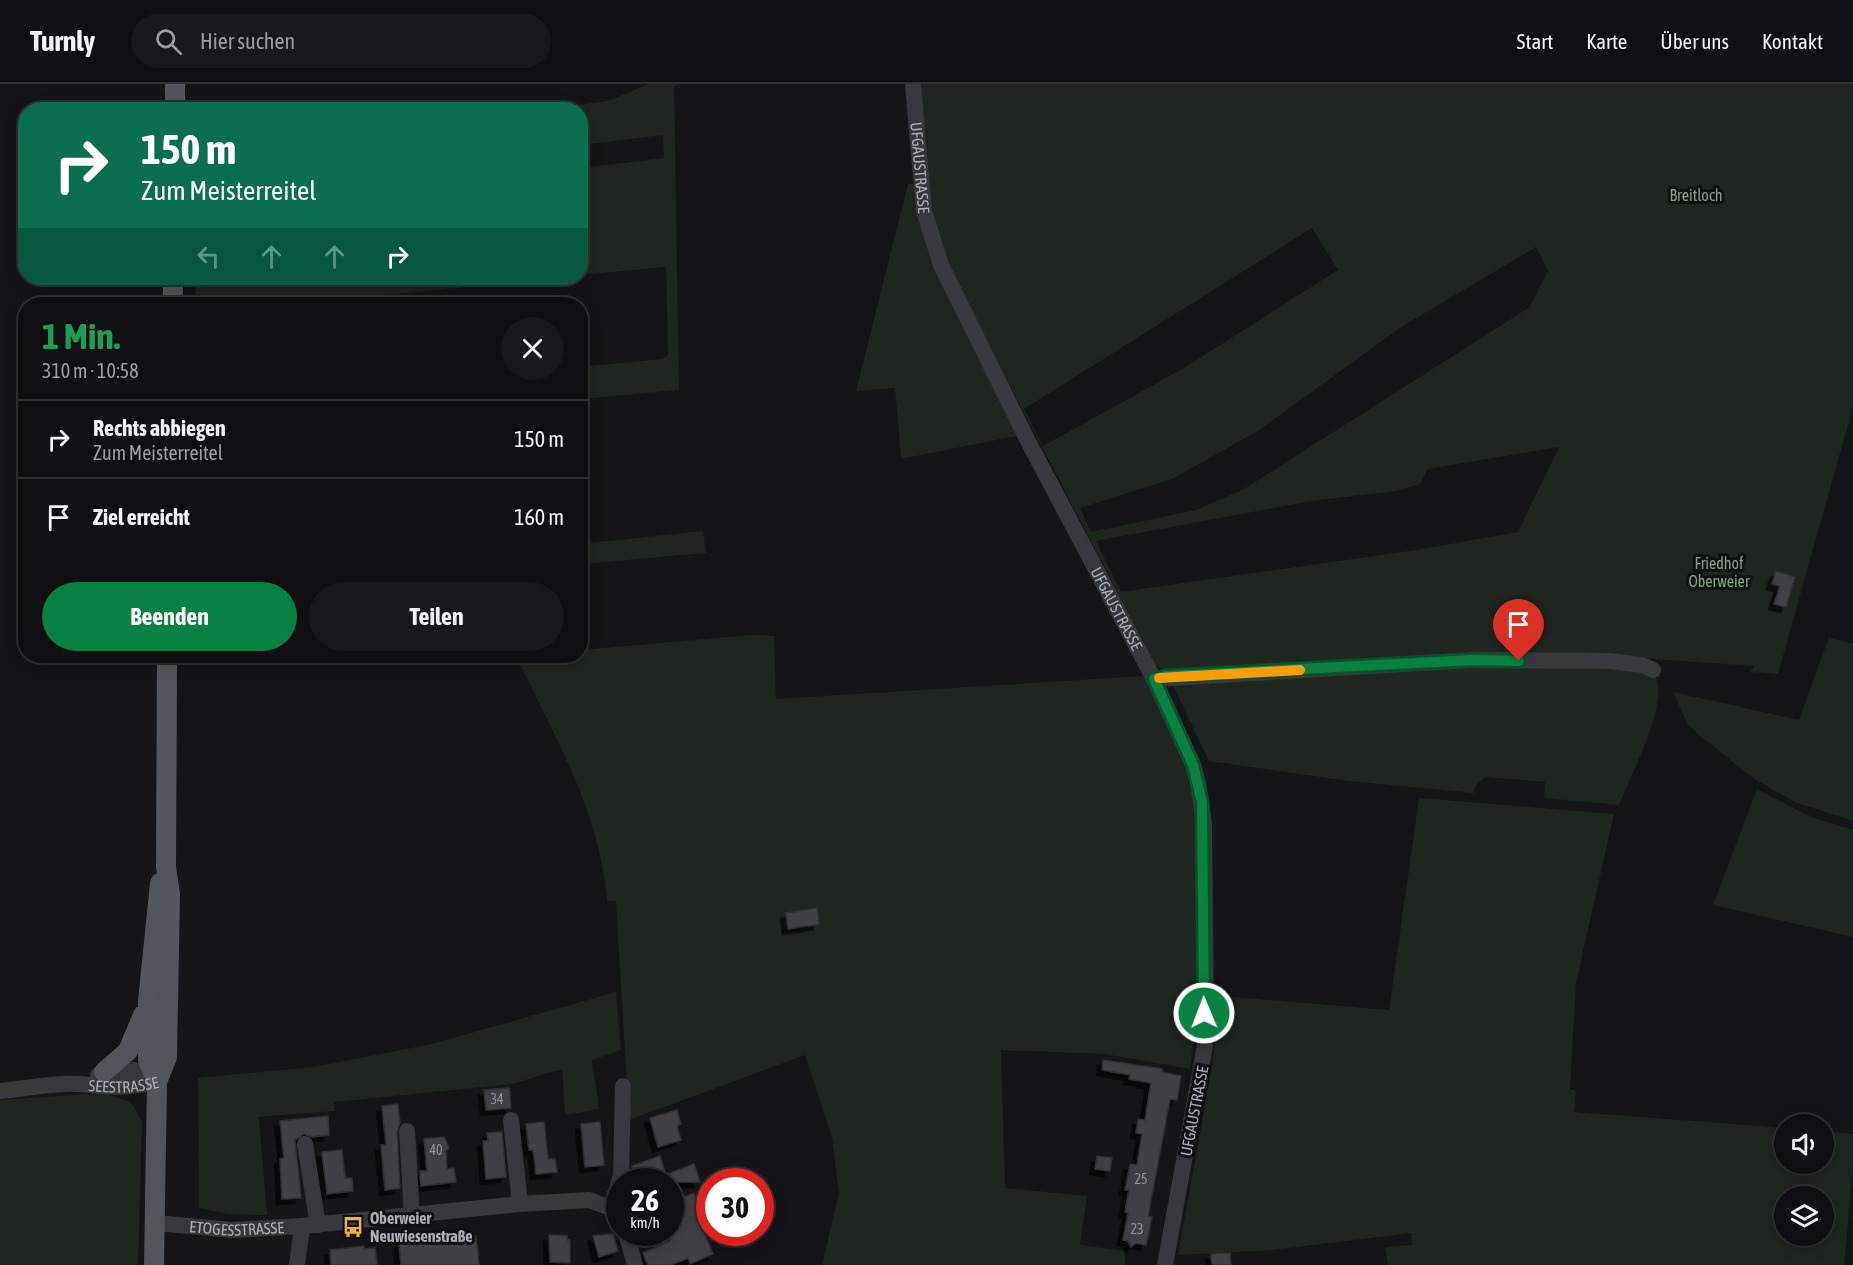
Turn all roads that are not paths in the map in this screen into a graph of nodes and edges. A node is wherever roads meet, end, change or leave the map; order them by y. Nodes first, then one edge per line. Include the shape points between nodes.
1 (176, 84) edge
2 (914, 84) edge
3 (175, 102) edge
4 (167, 663) edge
5 (1653, 670) dead end
6 (1154, 679) junction
7 (166, 867) junction
8 (148, 1001) junction
9 (104, 1072) junction
10 (157, 1082) junction
11 (78, 1084) junction
12 (623, 1086) dead end
13 (0, 1091) edge
14 (512, 1120) dead end
15 (407, 1131) dead end
16 (305, 1144) dead end
17 (621, 1168) edge
18 (520, 1204) junction
19 (606, 1208) edge
20 (412, 1216) junction
21 (156, 1223) junction
22 (310, 1226) junction
23 (630, 1246) edge
24 (154, 1265) edge
25 (297, 1265) edge
26 (635, 1265) edge
27 (1165, 1265) edge

1 - 3 main road
2 - 6 street, UFGAUSTRASSE via 924,212 941,265
4 - 7 main road
5 - 6 street via 1610,661 1473,660
6 - 27 street, UFGAUSTRASSE via 1193,765 1204,823 1206,1040
7 - 8 main road via 157,890
7 - 10 main road via 170,894 167,1057
8 - 9 main road via 128,1051
8 - 10 main road via 148,1060
9 - 10 street, SEESTRASSE via 134,1070
9 - 11 street, SEESTRASSE
10 - 11 street, SEESTRASSE via 127,1088
10 - 21 main road
11 - 13 street, SEESTRASSE
12 - 17 street, ETOGESSTRASSE
14 - 18 street
15 - 20 street
16 - 22 street
18 - 19 street, ETOGESSTRASSE via 589,1200
18 - 20 street, ETOGESSTRASSE
20 - 22 street, ETOGESSTRASSE
21 - 22 street, ETOGESSTRASSE via 232,1230
21 - 24 main road
22 - 25 street
23 - 26 street

